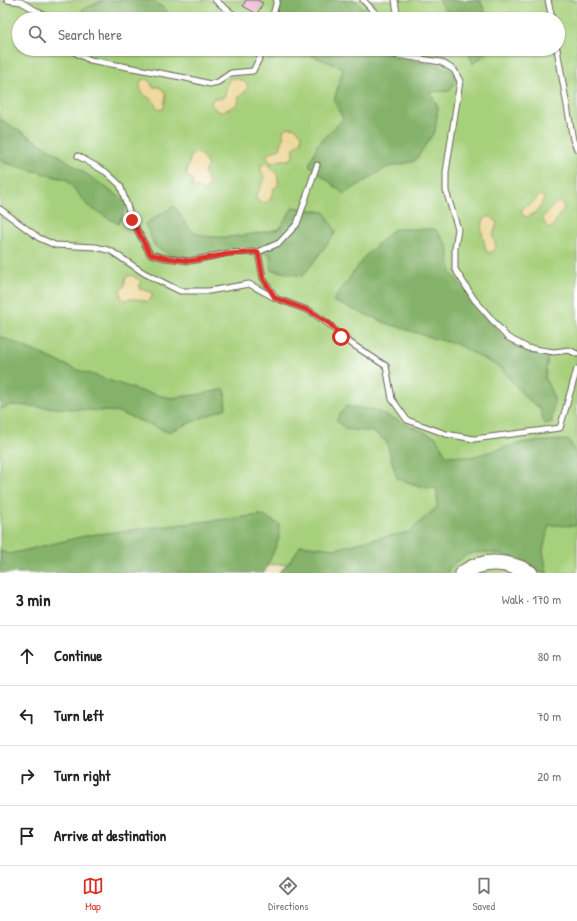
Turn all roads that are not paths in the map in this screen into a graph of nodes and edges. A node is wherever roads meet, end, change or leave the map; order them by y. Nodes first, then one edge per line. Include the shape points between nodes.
1 (7, 0) edge
2 (215, 0) edge
3 (277, 0) edge
4 (363, 0) edge
5 (395, 0) edge
6 (548, 0) edge
7 (39, 12) edge
8 (230, 12) edge
9 (274, 12) edge
10 (374, 12) edge
11 (397, 12) edge
12 (551, 12) edge
13 (82, 56) edge
14 (260, 56) edge
15 (402, 56) edge
16 (558, 56) edge
17 (577, 149) edge
18 (78, 156) dead end
19 (317, 165) dead end
20 (0, 209) edge
21 (258, 252) junction
22 (275, 298) junction
23 (577, 354) edge
24 (577, 369) edge
25 (463, 573) edge
26 (530, 573) edge

1 - 7 lane via 21,2
2 - 8 lane
3 - 9 lane
4 - 10 lane
5 - 11 lane
6 - 12 lane
13 - 14 lane via 90,60 210,84 231,73 253,71
15 - 23 lane via 441,62 454,70 460,81 446,172 446,191 458,229 455,269 474,299 507,338 528,348 554,352 569,350
16 - 17 lane via 572,140
18 - 21 lane via 106,172 120,185 132,220 150,254 190,261
19 - 21 lane via 297,224 279,243
20 - 22 lane via 39,238 55,245 96,246 111,251 144,273 180,291 209,291 249,284
21 - 22 lane via 263,278
22 - 24 lane via 310,311 330,324 341,337 386,366 392,399 407,420 446,434 474,438 560,428
25 - 26 street via 480,564 498,563

